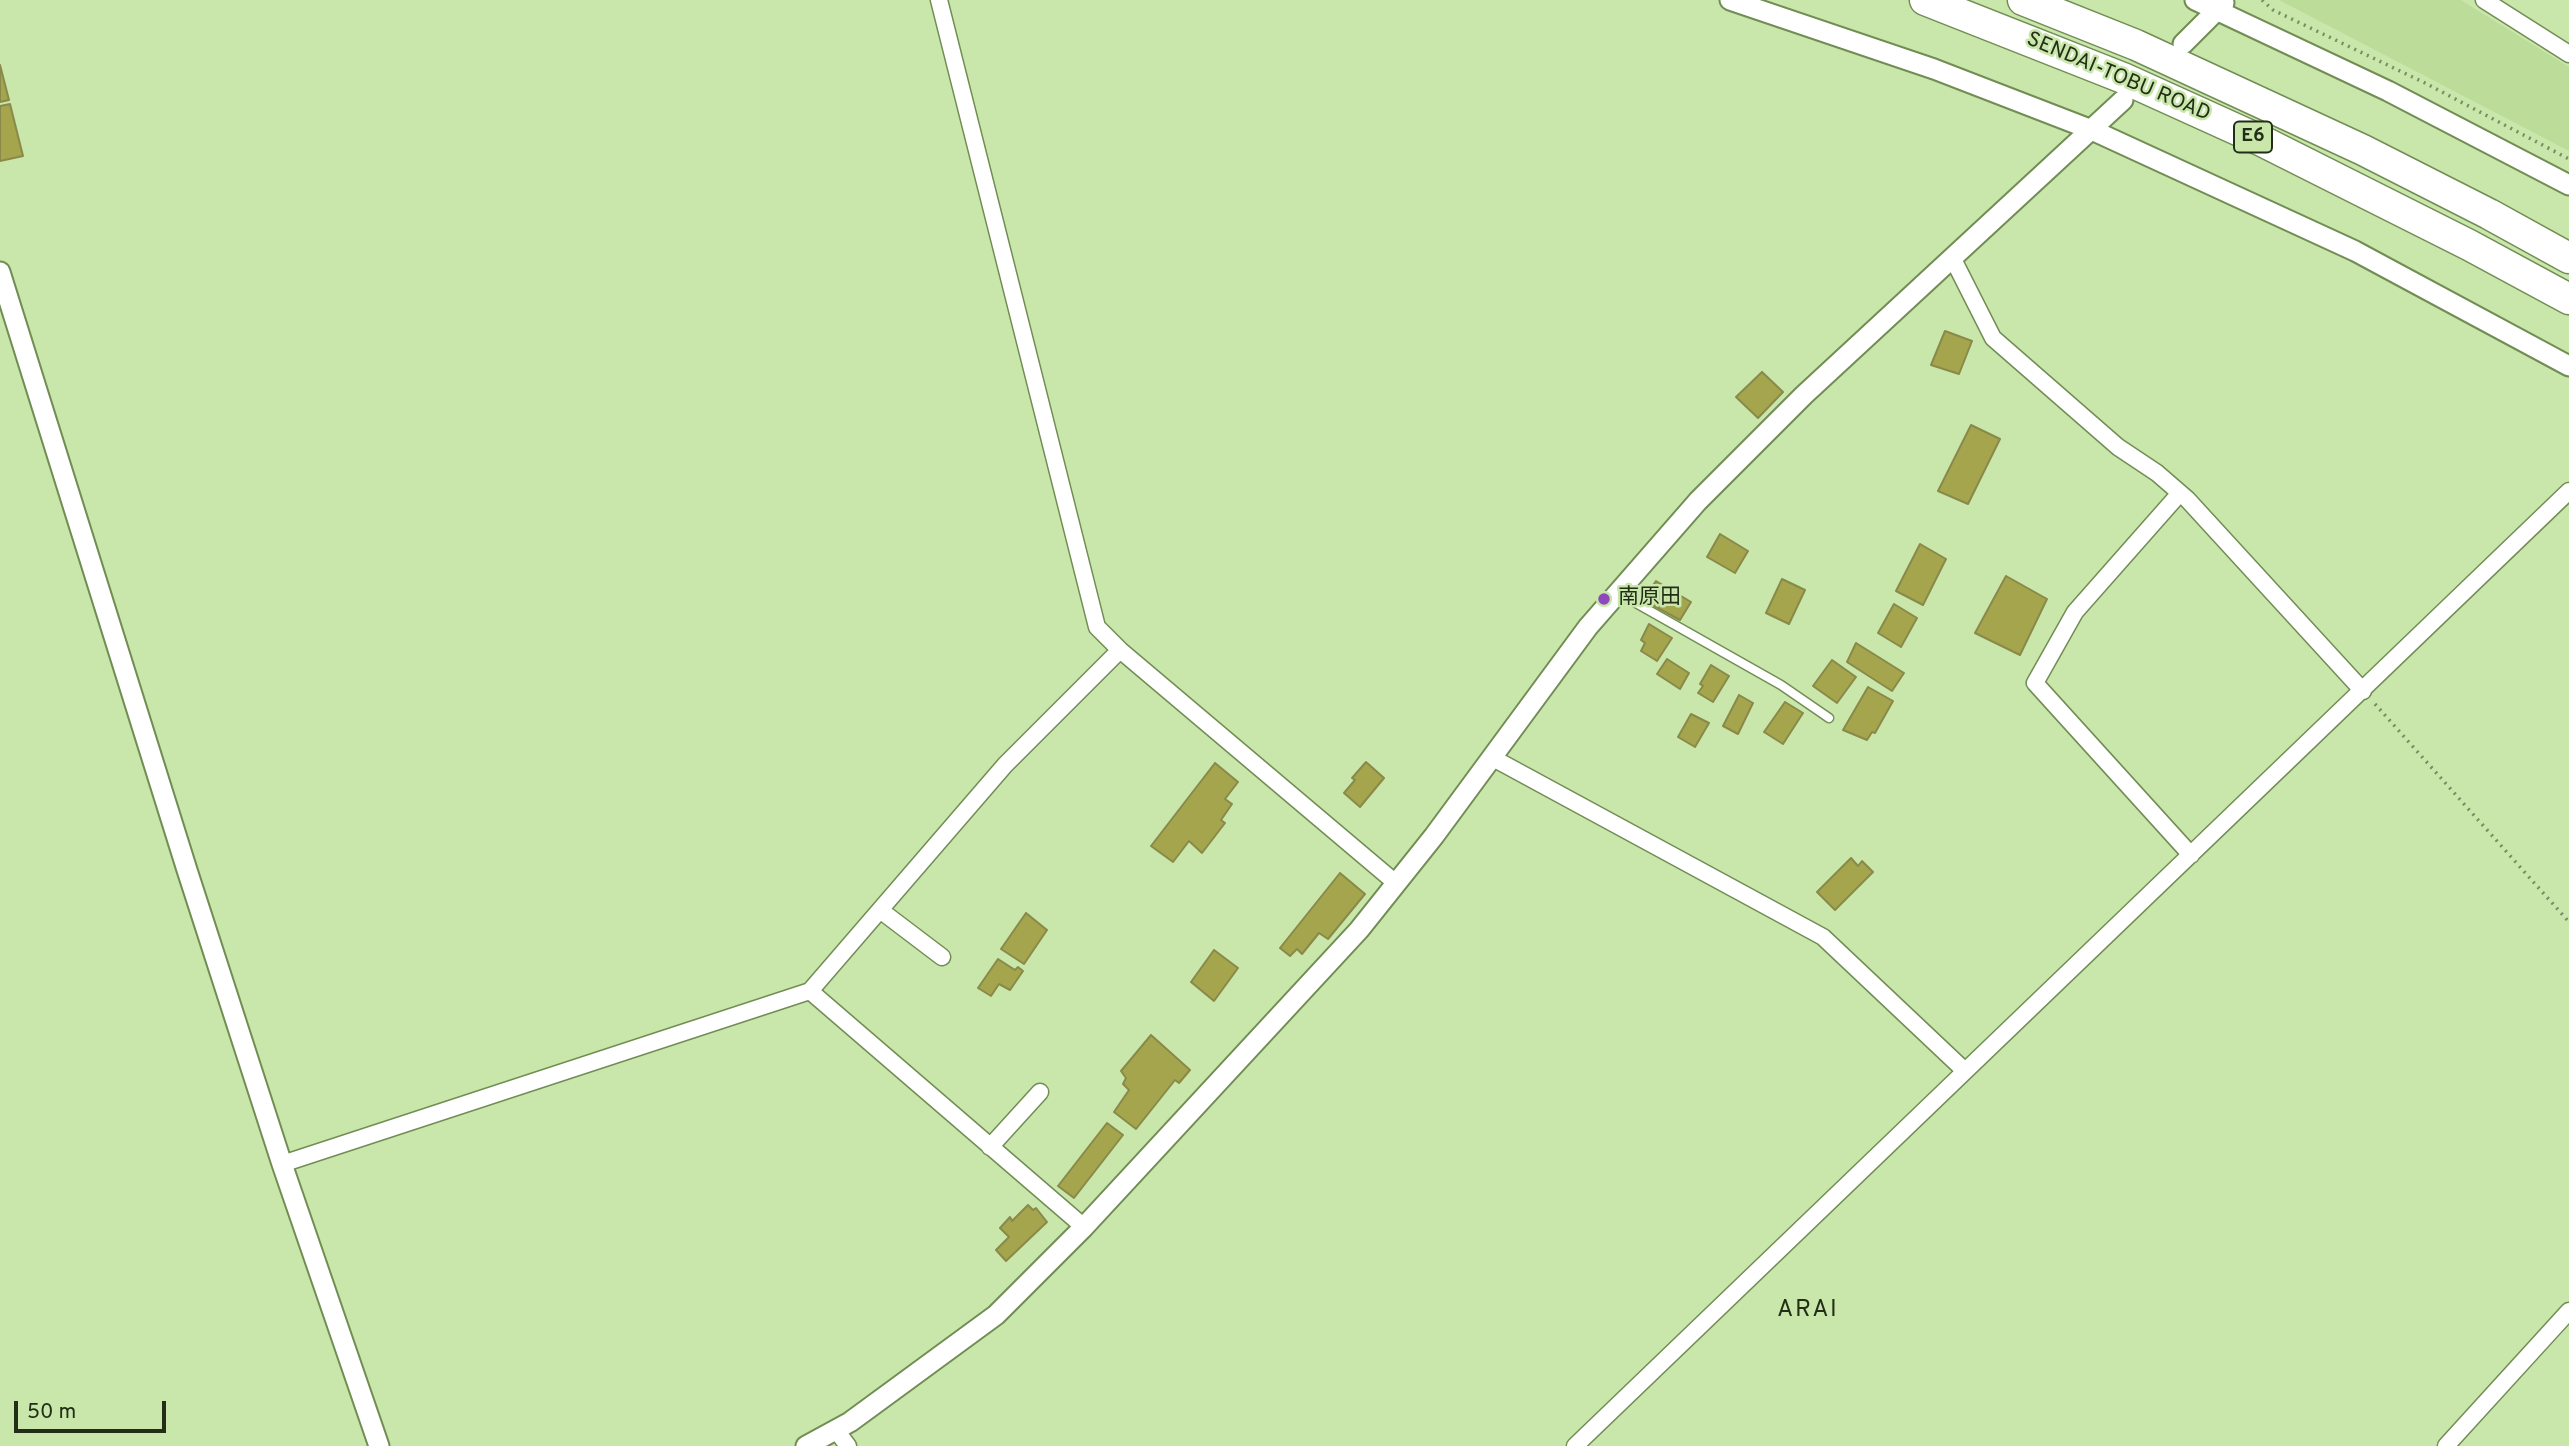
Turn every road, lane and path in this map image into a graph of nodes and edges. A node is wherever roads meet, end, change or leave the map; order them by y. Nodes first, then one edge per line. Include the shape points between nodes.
1 (939, 0) edge
2 (1730, 0) edge
3 (1925, 0) edge
4 (2023, 0) edge
5 (2195, 0) edge
6 (2262, 0) edge
7 (2484, 0) edge
8 (2222, 5) edge
9 (2183, 44) dead end
10 (2569, 54) edge
11 (2123, 100) dead end
12 (2092, 130) junction
13 (2569, 159) edge
14 (2569, 185) edge
15 (2569, 258) edge
16 (1953, 259) junction
17 (0, 272) edge
18 (2569, 299) edge
19 (2569, 366) edge
20 (2569, 491) edge
21 (2180, 493) junction
22 (1617, 593) junction
23 (1121, 650) junction
24 (2363, 691) junction
25 (1829, 718) dead end
26 (1491, 757) junction
27 (2192, 855) junction
28 (1397, 884) junction
29 (880, 909) junction
30 (2569, 922) edge
31 (942, 957) dead end
32 (810, 991) junction
33 (1965, 1071) junction
34 (1041, 1092) dead end
35 (990, 1147) junction
36 (282, 1164) junction
37 (1084, 1227) junction
38 (2569, 1311) edge
39 (836, 1430) junction
40 (379, 1446) edge
41 (806, 1446) edge
42 (848, 1446) edge
43 (1575, 1446) edge
44 (2446, 1446) edge

1 - 23 street via 1097,627
2 - 12 street via 1934,69
3 - 18 highway, SENDAI-TOBU ROAD / E6 via 2123,78 2262,141
4 - 15 highway, SENDAI-TOBU ROAD / E6 via 2351,144
5 - 8 street
6 - 13 path via 2268,8
7 - 10 street
8 - 9 street
8 - 14 street
11 - 12 street
12 - 16 street
12 - 19 street via 2355,251
16 - 21 street via 1993,338 2118,447
16 - 22 street via 1752,445
17 - 36 street
20 - 24 street
21 - 24 street
21 - 27 street via 2075,612 2035,684
22 - 25 lane via 1781,685
22 - 26 street
23 - 28 street
23 - 29 street via 1005,765
24 - 27 street
24 - 30 path
26 - 28 street
26 - 33 street via 1823,937
27 - 33 street
28 - 37 street
29 - 31 street
29 - 32 street
32 - 35 street
32 - 36 street
33 - 43 street
34 - 35 street
35 - 37 street
36 - 40 street
37 - 39 street via 996,1315
38 - 44 street
39 - 41 street
39 - 42 street

